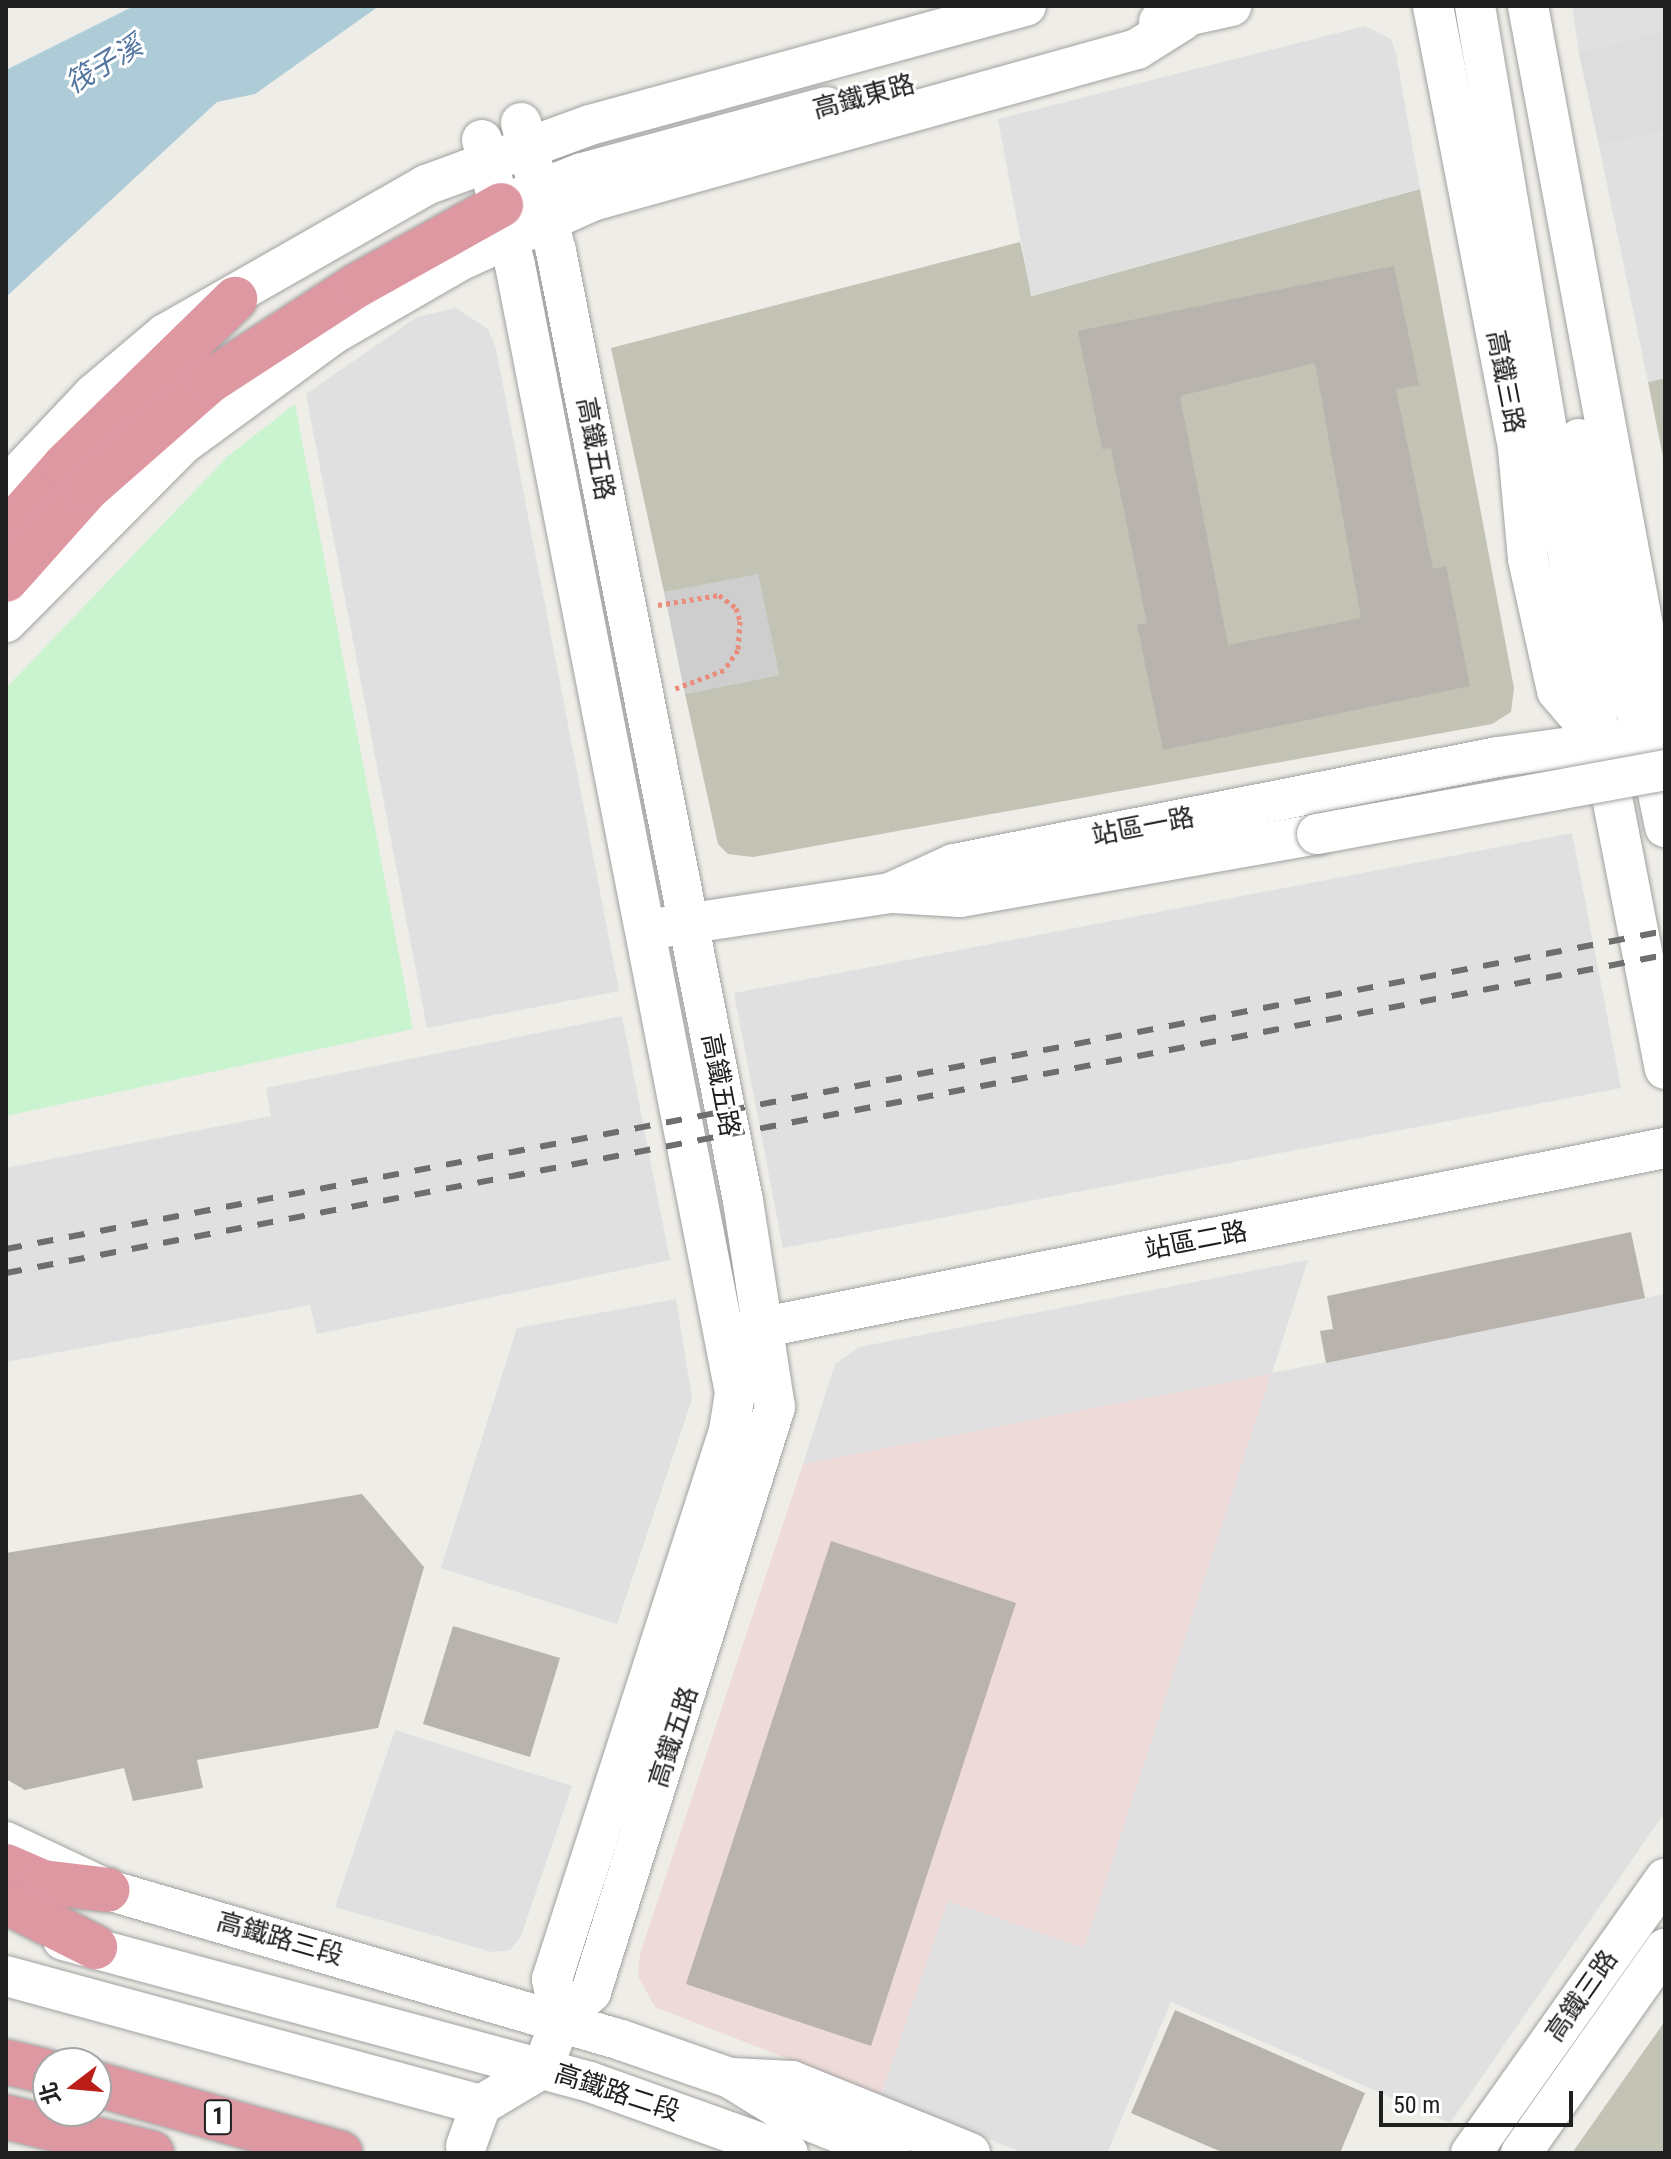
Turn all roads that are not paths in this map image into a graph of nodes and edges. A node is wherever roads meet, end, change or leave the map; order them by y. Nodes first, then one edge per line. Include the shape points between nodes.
1 (924, 6) edge
2 (1026, 6) edge
3 (1231, 6) edge
4 (1433, 6) edge
5 (1475, 6) edge
6 (1502, 6) edge
7 (1528, 6) edge
8 (524, 134) junction
9 (485, 150) junction
10 (545, 203) junction
11 (1527, 216) junction
12 (505, 221) junction
13 (235, 299) junction
14 (6, 487) edge
15 (6, 532) edge
16 (6, 580) edge
17 (6, 622) edge
18 (1601, 743) junction
19 (1660, 748) edge
20 (1665, 827) edge
21 (890, 893) junction
22 (689, 923) junction
23 (645, 930) junction
24 (1665, 1069) edge
25 (1665, 1148) edge
26 (766, 1327) junction
27 (727, 1335) junction
28 (6, 1842) edge
29 (6, 1866) edge
30 (1665, 1879) edge
31 (108, 1890) junction
32 (6, 1902) edge
33 (6, 1925) edge
34 (95, 1947) junction
35 (1665, 1949) edge
36 (6, 1976) edge
37 (560, 2021) junction
38 (6, 2062) edge
39 (32, 2068) edge
40 (543, 2068) junction
41 (730, 2078) junction
42 (112, 2089) edge
43 (481, 2105) junction
44 (6, 2117) edge
45 (466, 2146) dead end
46 (152, 2153) edge
47 (340, 2153) edge
48 (722, 2153) edge
49 (788, 2153) edge
50 (890, 2153) edge
51 (970, 2153) edge
52 (1471, 2153) edge
53 (1521, 2153) edge

1 - 8 street
2 - 8 street, 高鐵東路
3 - 10 street, 高鐵東路 via 1183,20 1132,24
4 - 18 street, 高鐵三路 via 1518,449 1528,559 1557,691
5 - 11 street, 高鐵三路
6 - 11 street, 高鐵三路
7 - 19 street, 高鐵三路 via 1643,626
8 - 9 street, 高鐵東路
8 - 10 street, 高鐵五路
9 - 12 street, 高鐵五路
9 - 13 street, 高鐵東路
10 - 12 street, 高鐵東路
10 - 22 street, 高鐵五路
11 - 18 street, 高鐵三路
11 - 19 street, 高鐵三路 via 1623,677
12 - 16 highway via 358,285 210,381 87,489
12 - 17 street, 高鐵東路 via 333,334 184,443 140,481
12 - 23 street, 高鐵五路
13 - 14 street, 高鐵東路 via 165,334 94,394
13 - 15 highway via 65,465
18 - 19 street, 站區一路
18 - 21 street, 站區一路 via 1498,757 954,864
18 - 24 street, 高鐵三路
19 - 20 street, 高鐵三路
19 - 21 street, bridge via 1317,834 960,897
21 - 22 street, 站區一路
22 - 23 street, 站區一路
22 - 26 street, 高鐵五路
23 - 27 street, 高鐵五路
25 - 26 street, 站區二路
26 - 27 street, 站區二路
26 - 37 street, 高鐵五路 via 775,1407 771,1436 591,1992
27 - 37 street, 高鐵五路 via 735,1393 729,1431 552,1979
28 - 31 street, 高鐵路三段
29 - 31 highway via 43,1882
30 - 52 street, 高鐵三路
31 - 37 street, 高鐵路三段
32 - 34 highway
33 - 34 street
34 - 40 street
35 - 53 street, 高鐵三路
36 - 43 street
37 - 40 street, 高鐵五路
37 - 41 street, 高鐵路二段
38 - 39 highway
40 - 43 street
40 - 48 street, 高鐵路二段 via 583,2102
40 - 49 street, 高鐵路二段
41 - 50 street, 高鐵路二段 via 782,2110
41 - 51 street, 高鐵路二段 via 792,2081
42 - 47 highway, 1
43 - 45 street
44 - 46 highway

